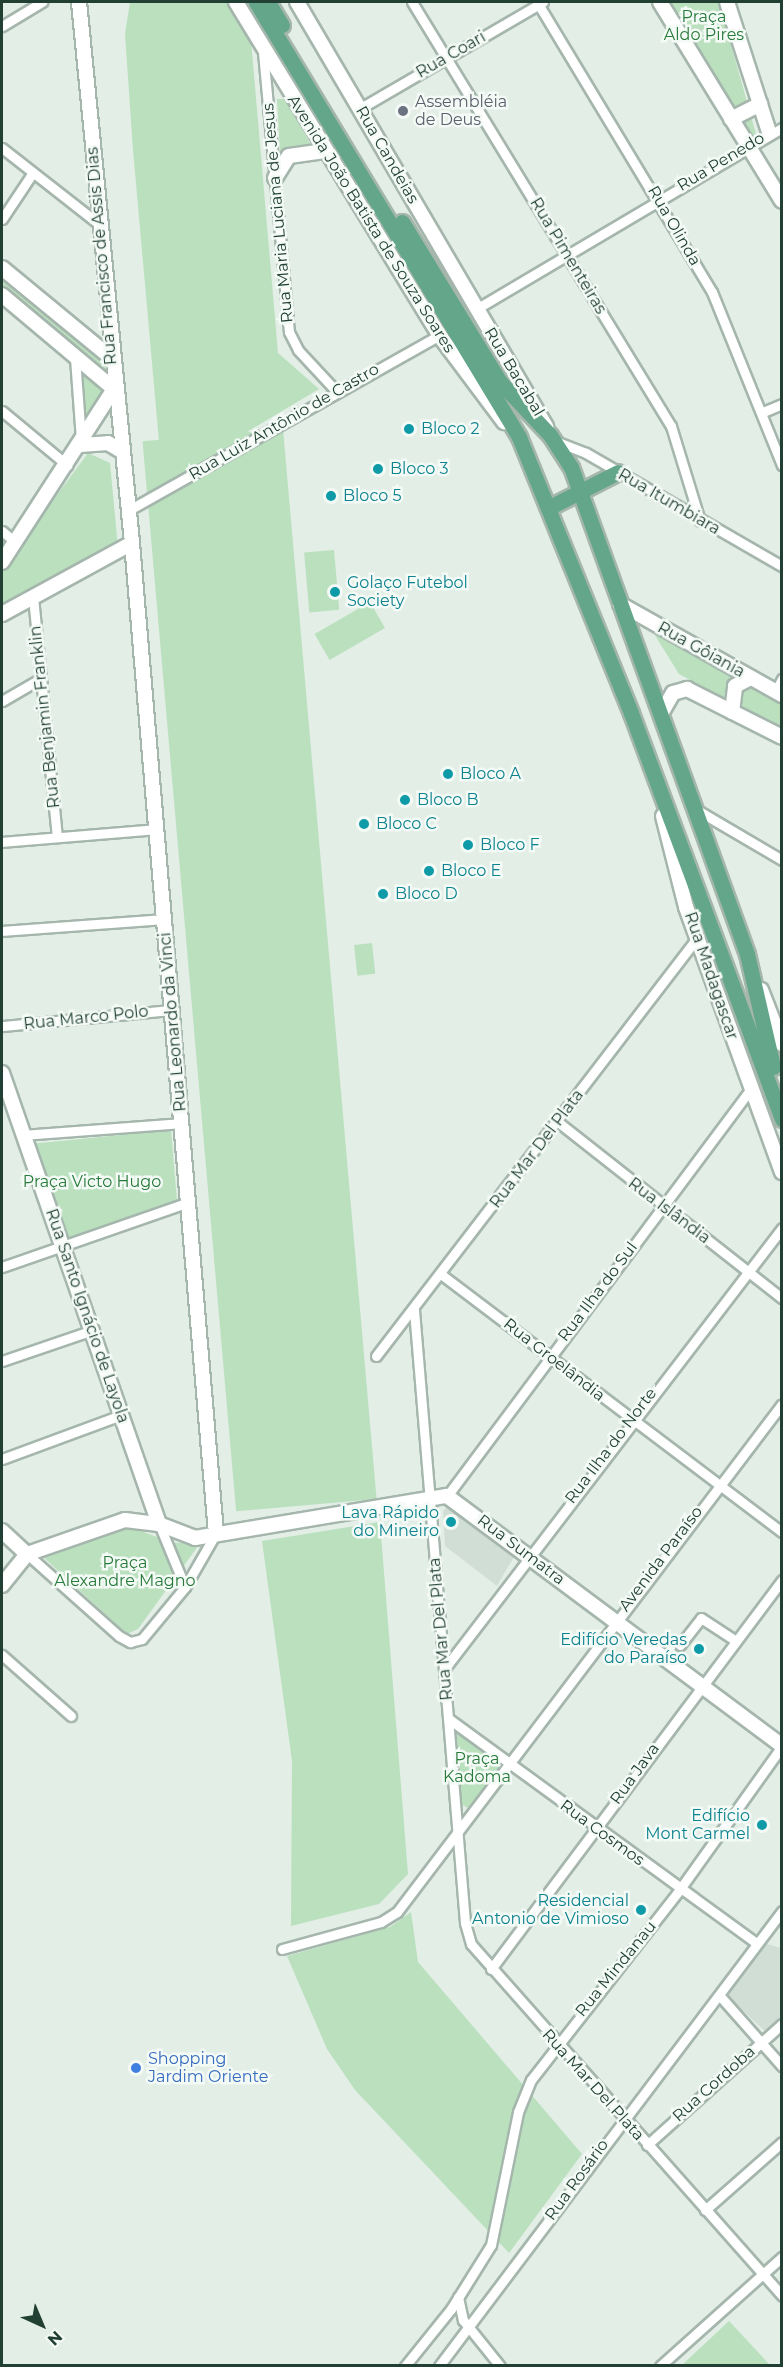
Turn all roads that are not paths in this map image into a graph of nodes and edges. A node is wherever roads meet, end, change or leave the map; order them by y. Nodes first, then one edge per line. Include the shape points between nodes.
1 (42, 2) edge
2 (79, 2) edge
3 (236, 2) edge
4 (256, 2) edge
5 (268, 2) edge
6 (297, 2) edge
7 (412, 2) edge
8 (540, 2) edge
9 (660, 2) edge
10 (727, 2) edge
11 (31, 4) edge
12 (2, 26) edge
13 (263, 52) junction
14 (448, 56) junction
15 (760, 104) junction
16 (359, 109) junction
17 (731, 119) junction
18 (775, 130) edge
19 (748, 146) junction
20 (2, 148) edge
21 (323, 152) junction
22 (32, 174) junction
23 (275, 178) junction
24 (659, 200) junction
25 (782, 201) edge
26 (2, 219) edge
27 (99, 224) junction
28 (567, 254) junction
29 (2, 268) edge
30 (2, 295) edge
31 (476, 309) junction
32 (440, 335) junction
33 (75, 358) junction
34 (111, 358) junction
35 (114, 390) junction
36 (337, 392) junction
37 (782, 404) edge
38 (2, 411) edge
39 (763, 412) junction
40 (519, 437) junction
41 (553, 438) junction
42 (81, 445) junction
43 (123, 452) junction
44 (67, 465) junction
45 (782, 465) edge
46 (618, 472) junction
47 (580, 489) junction
48 (550, 507) junction
49 (129, 510) junction
50 (700, 520) junction
51 (2, 531) edge
52 (15, 542) junction
53 (132, 543) junction
54 (2, 562) edge
55 (782, 566) edge
56 (33, 597) junction
57 (620, 604) junction
58 (2, 614) edge
59 (751, 678) junction
60 (40, 679) junction
61 (782, 679) edge
62 (778, 694) edge
63 (2, 701) edge
64 (662, 712) junction
65 (732, 712) junction
66 (782, 737) edge
67 (654, 776) junction
68 (697, 810) junction
69 (156, 830) junction
70 (57, 837) junction
71 (2, 842) edge
72 (713, 854) junction
73 (782, 860) edge
74 (689, 863) junction
75 (164, 919) junction
76 (2, 930) edge
77 (697, 938) junction
78 (747, 954) junction
79 (171, 1010) junction
80 (2, 1026) edge
81 (782, 1044) edge
82 (2, 1073) edge
83 (750, 1090) junction
84 (782, 1090) edge
85 (782, 1119) edge
86 (558, 1122) junction
87 (182, 1123) junction
88 (23, 1135) junction
89 (782, 1172) edge
90 (189, 1203) junction
91 (661, 1208) junction
92 (782, 1228) edge
93 (63, 1246) junction
94 (2, 1267) edge
95 (746, 1268) junction
96 (442, 1275) junction
97 (782, 1298) edge
98 (414, 1310) junction
99 (93, 1330) junction
100 (376, 1356) dead end
101 (550, 1356) junction
102 (2, 1361) edge
103 (782, 1404) edge
104 (121, 1415) junction
105 (630, 1420) junction
106 (2, 1459) edge
107 (717, 1483) junction
108 (447, 1496) junction
109 (429, 1499) junction
110 (159, 1524) junction
111 (2, 1531) edge
112 (782, 1532) edge
113 (216, 1533) junction
114 (27, 1554) junction
115 (528, 1554) junction
116 (782, 1580) edge
117 (2, 1585) edge
118 (185, 1587) junction
119 (614, 1622) junction
120 (736, 1641) junction
121 (680, 1645) dead end
122 (4, 1658) edge
123 (445, 1668) junction
124 (700, 1686) junction
125 (71, 1716) dead end
126 (449, 1719) junction
127 (782, 1746) edge
128 (510, 1764) junction
129 (595, 1829) junction
130 (460, 1832) junction
131 (680, 1889) junction
132 (782, 1911) edge
133 (757, 1944) junction
134 (282, 1949) dead end
135 (491, 1969) junction
136 (720, 1996) junction
137 (782, 2024) edge
138 (761, 2042) junction
139 (556, 2044) junction
140 (782, 2066) edge
141 (622, 2117) junction
142 (782, 2142) edge
143 (646, 2145) junction
144 (705, 2210) junction
145 (782, 2257) edge
146 (762, 2274) junction
147 (782, 2296) edge
148 (458, 2297) junction
149 (468, 2327) junction
150 (405, 2366) edge
151 (439, 2366) edge
152 (500, 2366) edge
153 (660, 2366) edge

1 - 11 street
2 - 27 street, Rua Francisco de Assis Dias
3 - 13 street, Avenida João Batista de Souza Soares
4 - 40 main road
5 - 41 main road via 500,382
6 - 16 street, Rua Candeias
7 - 14 street, Rua Pimenteiras
8 - 14 street, Rua Coari
8 - 24 street, Rua Olinda
9 - 17 street
10 - 15 street
11 - 12 street
13 - 21 street, Avenida João Batista de Souza Soares
13 - 23 street, Rua Maria Luciana de Jesus
14 - 16 street, Rua Coari
14 - 28 street, Rua Pimenteiras
15 - 17 street
15 - 18 street
16 - 31 street, Rua Candeias
17 - 19 street
18 - 19 street, Rua Penedo
19 - 24 street, Rua Penedo
19 - 25 street
20 - 22 street
21 - 23 street via 289,156
21 - 32 street, Avenida João Batista de Souza Soares
22 - 26 street
22 - 27 street
23 - 36 street, Rua Maria Luciana de Jesus via 292,342
24 - 28 street, Rua Penedo
24 - 39 street, Rua Olinda via 712,292
27 - 34 street, Rua Francisco de Assis Dias
28 - 31 street, Rua Penedo
28 - 50 street, Rua Pimenteiras via 671,426
29 - 34 street
30 - 33 street
31 - 41 street, Rua Bacabal
32 - 36 street, Rua Luiz Antônio de Castro
32 - 40 street, Avenida João Batista de Souza Soares
33 - 35 street
33 - 42 street
34 - 35 street, Rua Francisco de Assis Dias
35 - 42 street
35 - 43 street, Rua Francisco de Assis Dias
36 - 49 street, Rua Luiz Antônio de Castro
37 - 39 street
38 - 44 street
39 - 45 street, Rua Olinda
40 - 48 main road
41 - 46 street, Rua Itumbiara
41 - 47 main road
42 - 43 street via 108,443
42 - 44 street
43 - 49 street, Rua Francisco de Assis Dias
44 - 52 street
46 - 47 main road
46 - 50 street, Rua Itumbiara
47 - 48 main road
47 - 57 main road
48 - 67 main road
49 - 53 street, Rua Leonardo da Vinci
50 - 55 street, Rua Itumbiara
51 - 52 street
52 - 54 street
53 - 56 street
53 - 69 street, Rua Leonardo da Vinci
56 - 58 street
56 - 60 street, Rua Benjamin Franklin
57 - 59 street, Rua Gôiania
57 - 64 main road
59 - 62 street, Rua Gôiania
59 - 65 street via 735,686
60 - 63 street
60 - 70 street, Rua Benjamin Franklin
61 - 62 street
64 - 65 street via 673,693 687,689
64 - 68 main road
65 - 66 street
67 - 74 main road
67 - 77 street, Rua Madagascar
68 - 72 main road
68 - 73 street
69 - 70 street
69 - 75 street, Rua Leonardo da Vinci
70 - 71 street
72 - 74 main road
72 - 78 main road
74 - 85 main road
75 - 76 street
75 - 79 street, Rua Leonardo da Vinci
77 - 83 street, Rua Madagascar
77 - 86 street, Rua Mar Del Plata
78 - 81 street
78 - 84 main road via 762,1032
79 - 80 street, Rua Marco Polo
79 - 87 street, Rua Leonardo da Vinci
82 - 88 street, Rua Santo Ignácio de Layola
83 - 89 street, Rua Madagascar
83 - 91 street, Rua Ilha do Sul
86 - 91 street, Rua Islândia
86 - 96 street, Rua Mar Del Plata
87 - 88 street
87 - 90 street, Rua Leonardo da Vinci
88 - 93 street, Rua Santo Ignácio de Layola
90 - 93 street
90 - 113 street, Rua Leonardo da Vinci
91 - 95 street, Rua Islândia
91 - 101 street, Rua Ilha do Sul
92 - 95 street, Rua Ilha do Norte
93 - 94 street
93 - 99 street, Rua Santo Ignácio de Layola
95 - 97 street, Rua Islândia
95 - 105 street, Rua Ilha do Norte
96 - 98 street, Rua Mar Del Plata
96 - 101 street, Rua Groelândia
98 - 100 street
98 - 109 street, Rua Mar Del Plata
99 - 102 street
99 - 104 street, Rua Santo Ignácio de Layola
101 - 105 street, Rua Groelândia
101 - 108 street, Rua Ilha do Sul
103 - 107 street, Avenida Paraíso
104 - 106 street
104 - 110 street, Rua Santo Ignácio de Layola
105 - 107 street, Rua Groelândia
105 - 115 street, Rua Ilha do Norte
107 - 112 street, Rua Groelândia
107 - 119 street, Avenida Paraíso
108 - 109 street
108 - 115 street, Rua Sumatra
109 - 113 street
109 - 123 street, Rua Mar Del Plata
110 - 113 street via 195,1538
110 - 114 street via 125,1520
110 - 118 street
111 - 114 street
113 - 118 street
114 - 117 street
114 - 118 street via 130,1642 142,1639
115 - 119 street, Rua Sumatra
115 - 123 street, Rua Ilha do Norte
116 - 120 street, Rua Java
119 - 124 street, Rua Sumatra
119 - 128 street, Avenida Paraíso
120 - 121 street via 700,1618
120 - 124 street, Rua Java
122 - 125 street
123 - 126 street, Rua Mar Del Plata
124 - 127 street, Rua Sumatra
124 - 129 street, Rua Java
126 - 128 street, Rua Cosmos
126 - 130 street, Rua Mar Del Plata
127 - 131 street, Rua Mindanau
128 - 129 street, Rua Cosmos
128 - 130 street, Avenida Paraíso
129 - 131 street, Rua Cosmos
129 - 135 street, Rua Java
130 - 134 street, Avenida Paraíso via 397,1912 381,1922
130 - 135 street, Rua Mar Del Plata via 465,1923 471,1944
131 - 133 street, Rua Cosmos
131 - 139 street, Rua Mindanau
132 - 133 street, Rua Rosário
133 - 136 street, Rua Rosário
135 - 139 street, Rua Mar Del Plata
136 - 138 street
136 - 141 street, Rua Rosário
137 - 138 street, Rua Cordoba
138 - 140 street
138 - 143 street, Rua Cordoba
139 - 141 street, Rua Mar Del Plata
139 - 148 street, Rua Mindanau via 531,2080 518,2112 491,2245
141 - 143 street, Rua Mar Del Plata
141 - 149 street, Rua Rosário
142 - 144 street
143 - 144 street, Rua Mar Del Plata
144 - 146 street, Rua Mar Del Plata
145 - 146 street
146 - 147 street, Rua Mar Del Plata
146 - 153 street
148 - 149 street
148 - 150 street, Rua Mindanau
149 - 151 street, Rua Rosário
149 - 152 street

